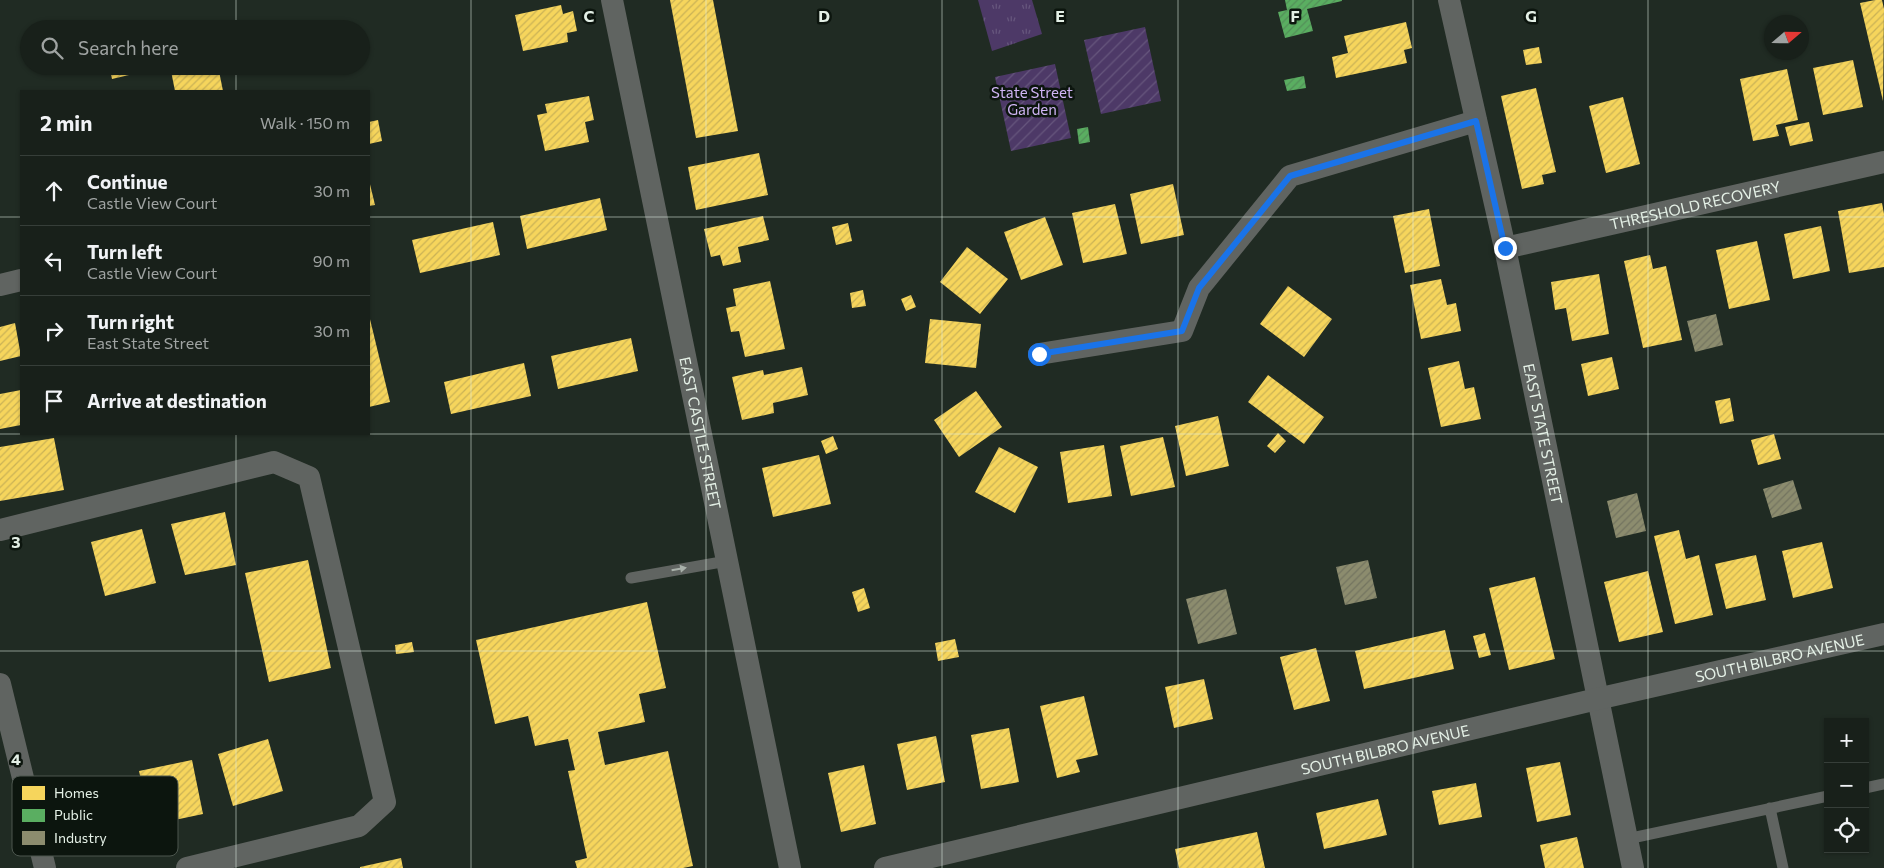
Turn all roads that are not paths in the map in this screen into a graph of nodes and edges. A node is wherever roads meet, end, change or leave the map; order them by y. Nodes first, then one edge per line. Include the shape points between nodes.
1 (612, 0) edge
2 (1449, 0) edge
3 (1476, 121) junction
4 (1884, 162) edge
5 (1505, 248) junction
6 (20, 280) edge
7 (0, 285) edge
8 (1039, 354) dead end
9 (0, 530) edge
10 (727, 561) junction
11 (631, 578) dead end
12 (1884, 634) edge
13 (0, 684) edge
14 (1597, 699) junction
15 (22, 776) edge
16 (1884, 784) edge
17 (1869, 787) edge
18 (1824, 797) edge
19 (1770, 808) junction
20 (1627, 839) junction
21 (187, 868) edge
22 (790, 868) edge
23 (886, 868) edge
24 (1633, 868) edge
25 (1784, 868) edge

1 - 10 street, EAST CASTLE STREET
2 - 3 street, EAST STATE STREET
3 - 5 street, EAST STATE STREET
3 - 8 street via 1290,176 1199,288 1182,331
4 - 5 street, THRESHOLD RECOVERY
5 - 14 street, EAST STATE STREET
6 - 7 street
9 - 21 street via 274,462 309,477 385,802 359,826
11 -> 10 lane
10 - 22 street, EAST CASTLE STREET
12 - 14 street, SOUTH BILBRO AVENUE
13 - 15 street
14 - 20 street, EAST STATE STREET
14 - 23 street, SOUTH BILBRO AVENUE
16 - 17 lane
18 - 19 lane
19 - 20 lane
19 - 25 lane
20 - 24 street, EAST STATE STREET

